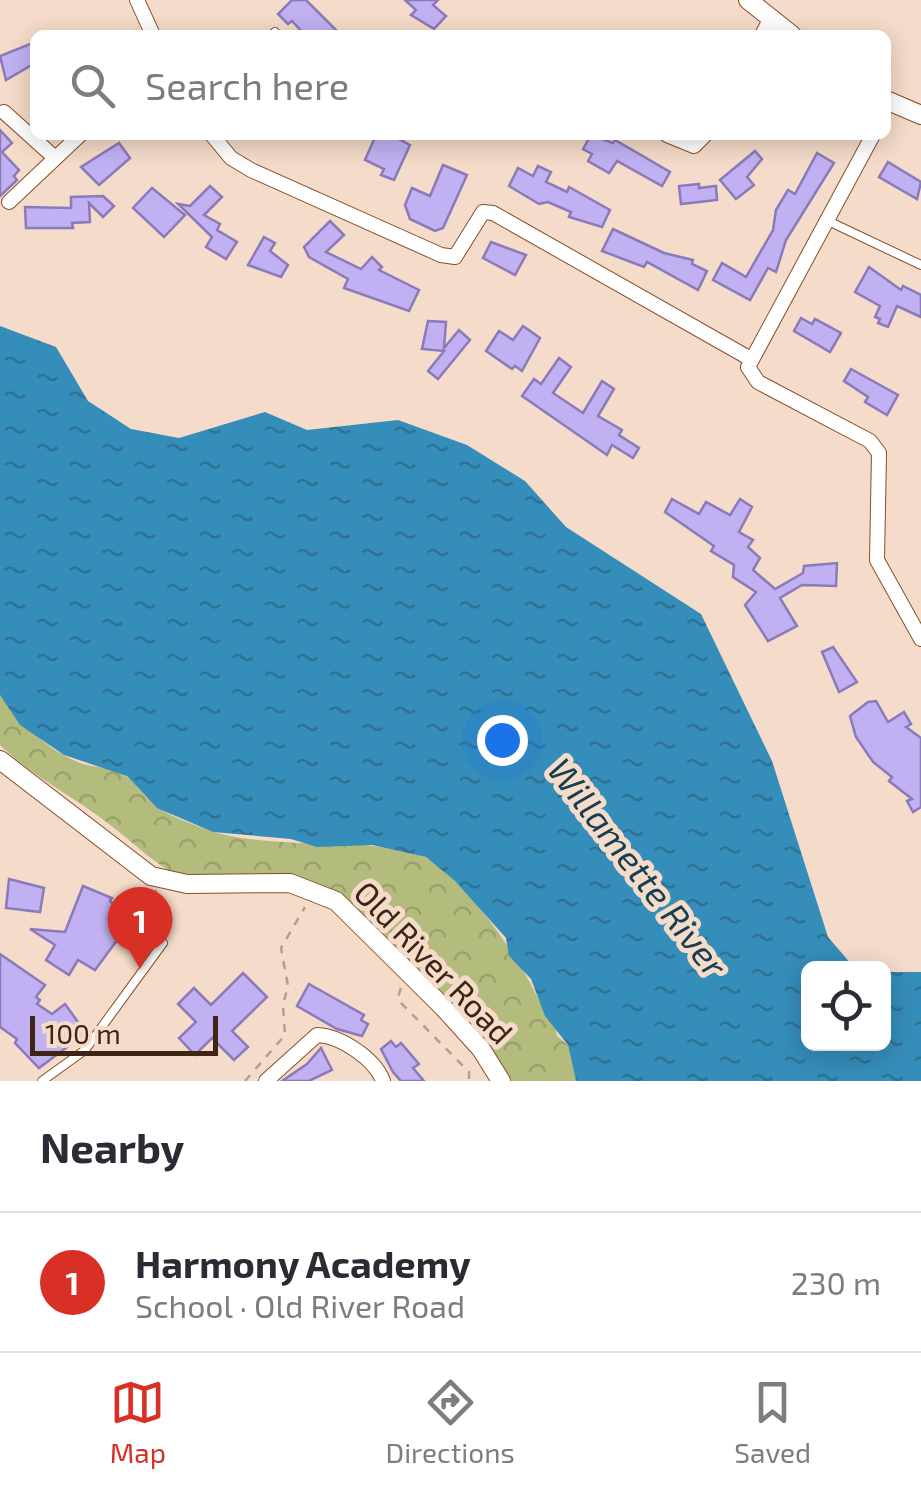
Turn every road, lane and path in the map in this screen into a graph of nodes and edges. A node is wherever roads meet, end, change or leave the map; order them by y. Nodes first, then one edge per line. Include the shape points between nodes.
1 (137, 0) edge
2 (748, 0) edge
3 (766, 27) edge
4 (150, 30) edge
5 (891, 106) edge
6 (4, 112) dead end
7 (921, 115) edge
8 (30, 135) edge
9 (35, 140) edge
10 (74, 140) edge
11 (216, 140) edge
12 (870, 140) edge
13 (54, 157) junction
14 (9, 202) dead end
15 (826, 220) junction
16 (921, 266) edge
17 (749, 358) junction
18 (921, 639) edge
19 (0, 760) edge
20 (160, 880) junction
21 (304, 908) dead end
22 (163, 943) joint
23 (398, 990) dead end
24 (42, 1081) edge
25 (245, 1081) edge
26 (266, 1081) edge
27 (383, 1081) edge
28 (469, 1081) edge
29 (501, 1081) edge

1 - 4 street
2 - 3 street
5 - 7 street
6 - 8 street
9 - 13 street
10 - 13 street
11 - 17 street via 251,170 441,255 455,257 476,220 493,213
12 - 15 street
13 - 14 street
15 - 16 lane
15 - 17 street
17 - 18 street via 758,382 870,441 879,453 876,560
19 - 20 street, Old River Road
20 - 22 path via 150,934
20 - 29 street, Old River Road via 290,883 321,892 444,1008
21 - 25 path via 281,948 288,986 285,1035
22 - 24 lane via 85,1050
23 - 28 path via 402,1004 469,1072
26 - 27 street via 317,1035 355,1050

